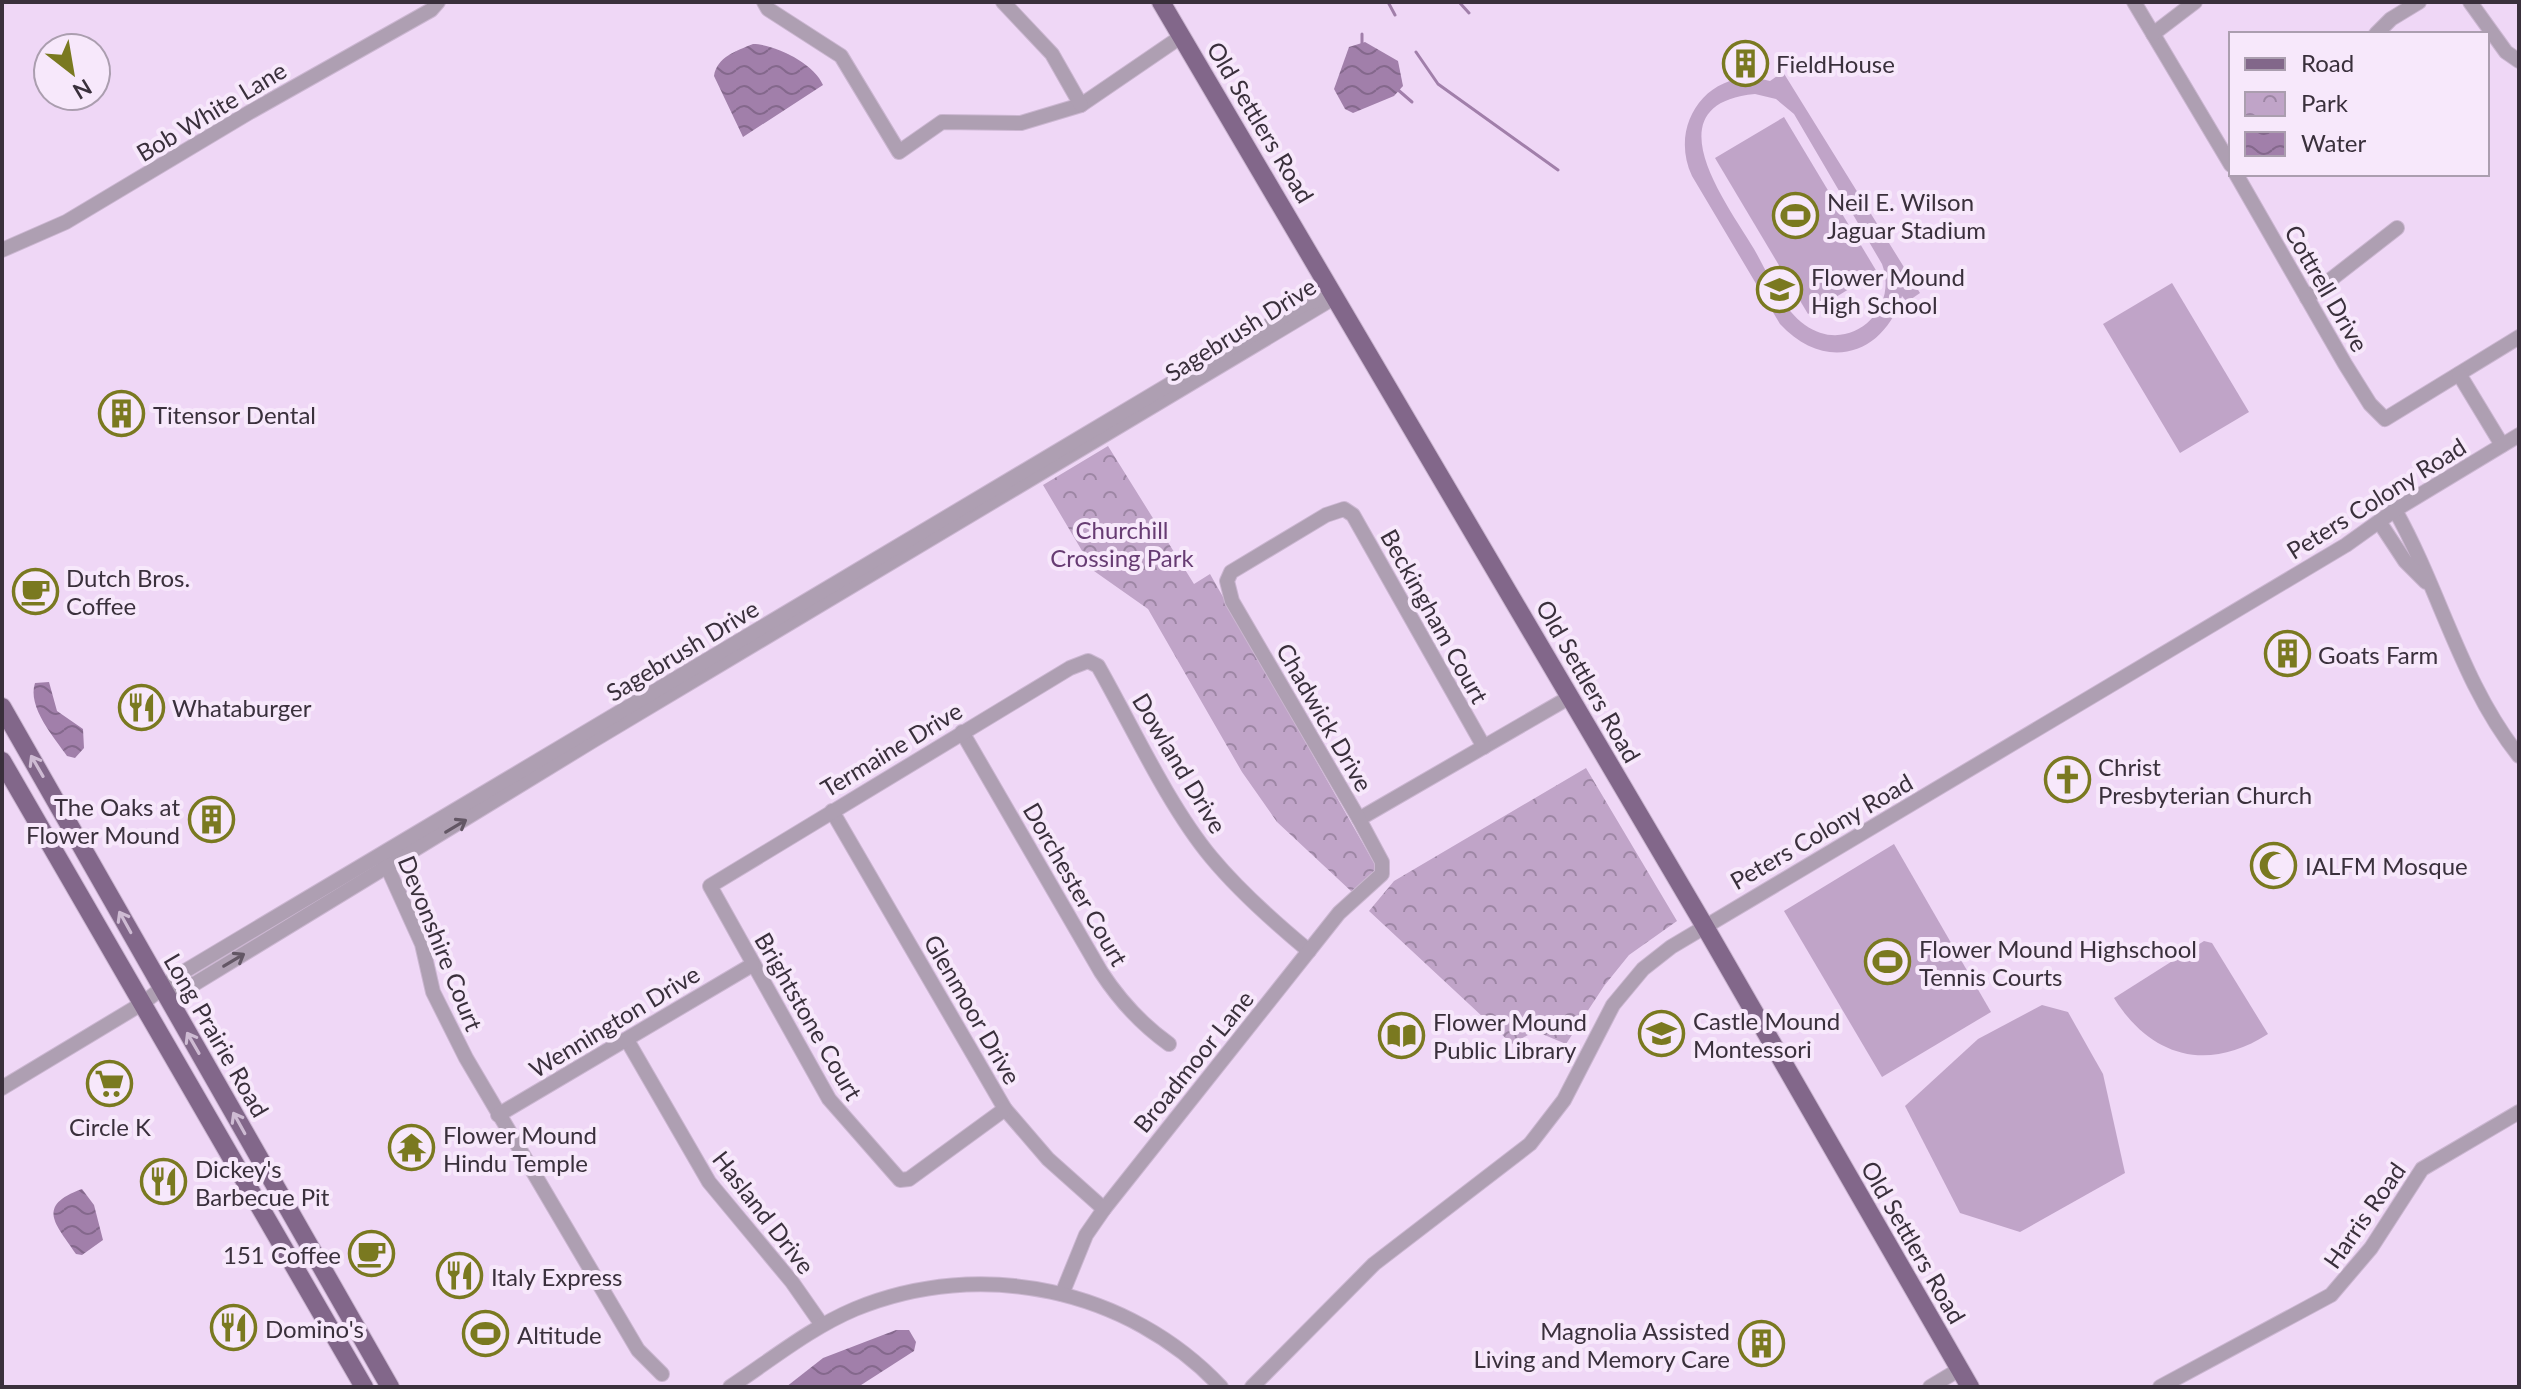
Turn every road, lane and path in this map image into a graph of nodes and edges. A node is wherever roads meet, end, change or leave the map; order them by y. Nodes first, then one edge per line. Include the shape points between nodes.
1 (438, 2) edge
2 (764, 2) edge
3 (1003, 2) edge
4 (1161, 2) edge
5 (2134, 2) edge
6 (2195, 2) edge
7 (2419, 2) edge
8 (2470, 2) edge
9 (2378, 32) edge
10 (2153, 34) junction
11 (1182, 36) junction
12 (2519, 61) edge
13 (1081, 105) junction
14 (2229, 159) edge
15 (2237, 176) edge
16 (2397, 228) dead end
17 (2, 250) edge
18 (1336, 297) junction
19 (2307, 298) junction
20 (2519, 337) edge
21 (2459, 374) junction
22 (2519, 435) edge
23 (2502, 445) junction
24 (2395, 510) junction
25 (2380, 523) junction
26 (1227, 581) joint
27 (2426, 582) junction
28 (1088, 661) joint
29 (1570, 697) junction
30 (2, 707) edge
31 (962, 732) junction
32 (1484, 747) junction
33 (2519, 756) edge
34 (2, 761) edge
35 (832, 811) junction
36 (1359, 819) junction
37 (384, 861) junction
38 (1382, 874) joint
39 (720, 880) joint
40 (317, 894) junction
41 (1704, 925) junction
42 (283, 931) junction
43 (1309, 951) junction
44 (752, 965) junction
45 (163, 990) junction
46 (143, 1003) junction
47 (627, 1040) junction
48 (1169, 1044) dead end
49 (2, 1088) edge
50 (1005, 1109) junction
51 (2519, 1112) edge
52 (498, 1115) junction
53 (1104, 1209) junction
54 (318, 1264) junction
55 (298, 1273) junction
56 (1062, 1294) junction
57 (822, 1325) junction
58 (1960, 1369) junction
59 (662, 1374) dead end
60 (364, 1387) edge
61 (390, 1387) edge
62 (730, 1387) edge
63 (1221, 1387) edge
64 (1252, 1387) edge
65 (1930, 1387) edge
66 (1970, 1387) edge
67 (2160, 1387) edge

1 - 17 street, Bob White Lane via 77,216
2 - 13 street via 841,56 899,152 942,122 1021,123
3 - 13 street via 1052,54
4 - 11 main road, Old Settlers Road
5 - 10 street
6 - 10 street
7 - 9 street
8 - 12 street via 2506,52
10 - 14 street
11 - 13 street
11 - 18 main road, Old Settlers Road
15 - 19 street, Cottrell Drive
16 - 19 street
18 - 29 main road, Old Settlers Road
18 - 37 street, Sagebrush Drive via 1306,303
19 - 21 street, Cottrell Drive via 2370,404 2385,419
20 - 21 street
21 - 23 street
22 - 23 street, Peters Colony Road
23 - 24 street, Peters Colony Road
24 - 25 street, Peters Colony Road
24 - 27 street via 2419,553
25 - 27 street
25 - 41 street, Peters Colony Road
26 - 32 street, Beckingham Court via 1231,572 1344,509 1353,515
26 - 36 street, Chadwick Drive via 1232,601
27 - 33 street via 2492,721
28 - 31 street, Termaine Drive
28 - 43 street, Dowland Drive via 1098,666 1210,855
29 - 32 street
29 - 41 main road, Old Settlers Road
45 -> 30 main road, Long Prairie Road
31 - 35 street, Termaine Drive
31 - 48 street, Dorchester Court via 1101,972 1147,1028
32 - 36 street
34 - 46 main road, Long Prairie Road
35 - 39 street, Termaine Drive
35 - 50 street, Glenmoor Drive
36 - 38 street, Chadwick Drive via 1382,862
37 - 40 street, Sagebrush Drive
37 - 42 street, Sagebrush Drive
37 - 52 street, Devonshire Court via 422,944 433,992
38 - 43 street, Broadmoor Lane
39 - 44 street, Brightstone Court via 710,886
40 - 42 street via 283,921
40 - 45 street, Sagebrush Drive via 181,974
41 - 58 main road, Old Settlers Road
41 - 64 street, Peters Colony Road via 1658,957 1623,992 1564,1100 1530,1144 1374,1264
45 -> 42 street, Sagebrush Drive via 196,983
43 - 53 street, Broadmoor Lane
44 - 47 street, Wennington Drive
44 - 50 street, Brightstone Court via 829,1099 900,1180 909,1179
45 - 46 street, Sagebrush Drive
54 -> 45 main road, Long Prairie Road
46 - 49 street, Sagebrush Drive
46 - 55 main road, Long Prairie Road
47 - 52 street, Wennington Drive
47 - 57 street, Hasland Drive via 709,1182
50 - 53 street, Glenmoor Drive via 1048,1159
51 - 67 street, Harris Road via 2422,1169 2371,1248 2331,1295
52 - 59 street, Devonshire Court via 638,1350
53 - 56 street, Broadmoor Lane via 1086,1235
54 - 55 main road
54 - 61 main road, Long Prairie Road
55 - 60 main road, Long Prairie Road
56 - 57 street via 1024,1286 933,1289 857,1309
56 - 63 street via 1142,1323
57 - 62 street
58 - 65 street
58 - 66 main road, Old Settlers Road

